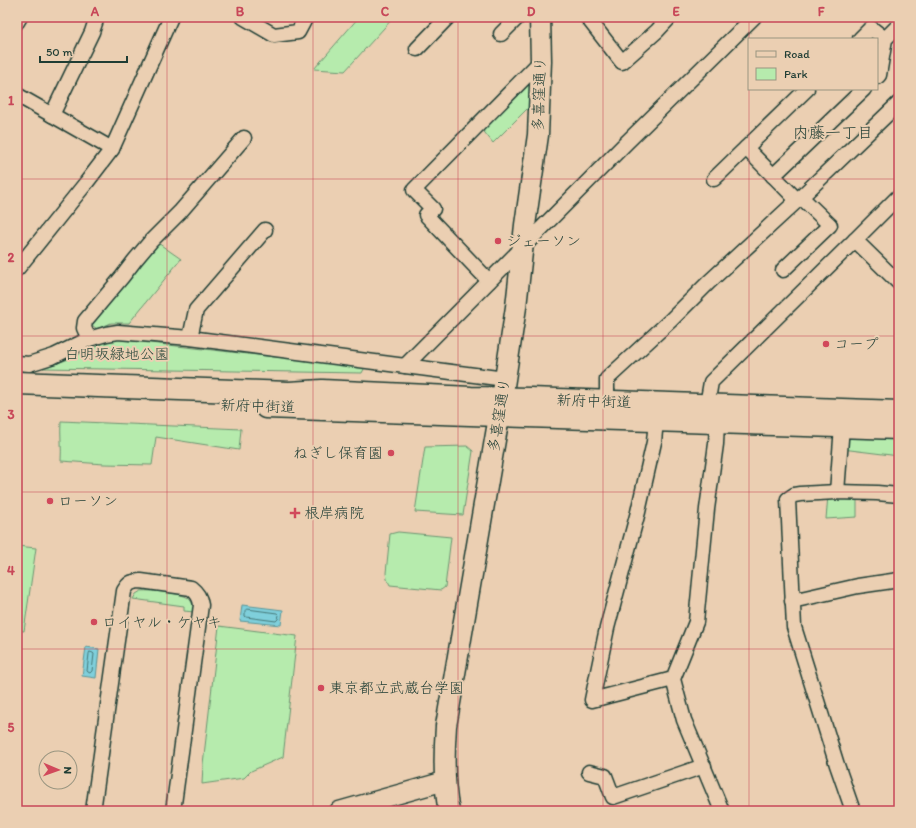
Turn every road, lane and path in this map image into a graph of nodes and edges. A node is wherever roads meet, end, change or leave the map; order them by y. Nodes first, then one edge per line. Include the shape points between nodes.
1 (20, 17) edge
2 (97, 17) edge
3 (171, 17) edge
4 (243, 17) edge
5 (306, 17) edge
6 (448, 17) edge
7 (518, 17) edge
8 (540, 17) edge
9 (587, 17) edge
10 (670, 17) edge
11 (754, 17) edge
12 (17, 22) edge
13 (899, 25) edge
14 (501, 34) dead end
15 (861, 38) edge
16 (885, 39) junction
17 (417, 49) dead end
18 (541, 62) junction
19 (878, 76) edge
20 (806, 90) edge
21 (863, 90) edge
22 (17, 95) edge
23 (899, 102) edge
24 (52, 115) junction
25 (244, 138) dead end
26 (746, 148) junction
27 (112, 149) junction
28 (773, 176) junction
29 (714, 179) dead end
30 (899, 196) edge
31 (799, 199) junction
32 (265, 230) dead end
33 (855, 240) junction
34 (523, 248) junction
35 (17, 269) edge
36 (783, 270) dead end
37 (490, 280) junction
38 (898, 282) edge
39 (190, 338) junction
40 (89, 339) junction
41 (17, 363) edge
42 (405, 366) junction
43 (17, 383) edge
44 (17, 398) edge
45 (502, 398) junction
46 (605, 401) junction
47 (899, 412) edge
48 (712, 414) junction
49 (656, 420) junction
50 (842, 426) junction
51 (899, 428) edge
52 (837, 492) junction
53 (899, 495) edge
54 (899, 580) edge
55 (792, 601) junction
56 (673, 679) junction
57 (704, 766) junction
58 (589, 772) dead end
59 (445, 781) junction
60 (93, 811) edge
61 (173, 811) edge
62 (339, 811) edge
63 (449, 811) edge
64 (722, 811) edge
65 (853, 811) edge

1 - 12 street
2 - 24 street
3 - 27 street
4 - 5 street via 274,35 298,32
6 - 17 street
7 - 14 street
8 - 18 main road, 多喜窪通り
9 - 10 street via 622,62
11 - 34 street
13 - 16 street
15 - 16 street via 871,28
16 - 19 street
18 - 34 main road, 多喜窪通り via 538,135
18 - 37 street via 414,190 433,209 426,215
20 - 26 street
21 - 28 street
22 - 24 street
23 - 31 street
24 - 27 street
25 - 40 street via 147,246 86,321 84,328
26 - 28 street
26 - 29 street
27 - 35 street
28 - 31 street
30 - 33 street
31 - 36 street via 830,225
31 - 46 street via 607,379
32 - 39 street via 196,310
33 - 38 street
33 - 48 street via 711,382
34 - 37 street
34 - 45 main road, 多喜窪通り
37 - 42 street
39 - 40 street via 118,332
39 - 42 street
40 - 41 street via 54,356 30,364
42 - 45 street
43 - 45 main road, 新府中街道 via 289,393 347,402 486,407 493,410
44 - 45 main road, 新府中街道
45 - 46 main road, 新府中街道
45 - 49 main road, 新府中街道
45 - 59 main road, 多喜窪通り via 446,726
46 - 48 main road, 新府中街道
47 - 48 main road, 新府中街道
48 - 49 main road, 新府中街道
48 - 50 main road, 新府中街道
48 - 56 street via 716,444 696,622
49 - 56 street via 654,442 607,628 592,700
50 - 51 main road, 新府中街道
50 - 52 street
52 - 53 street
52 - 55 street via 800,494 788,499
54 - 55 street via 858,586
55 - 65 street via 794,627
56 - 57 street via 684,720
57 - 58 street via 613,797 605,776
57 - 64 street
59 - 62 street
59 - 63 main road, 多喜窪通り
60 - 61 street via 124,591 128,584 141,581 191,588 200,598 201,605

